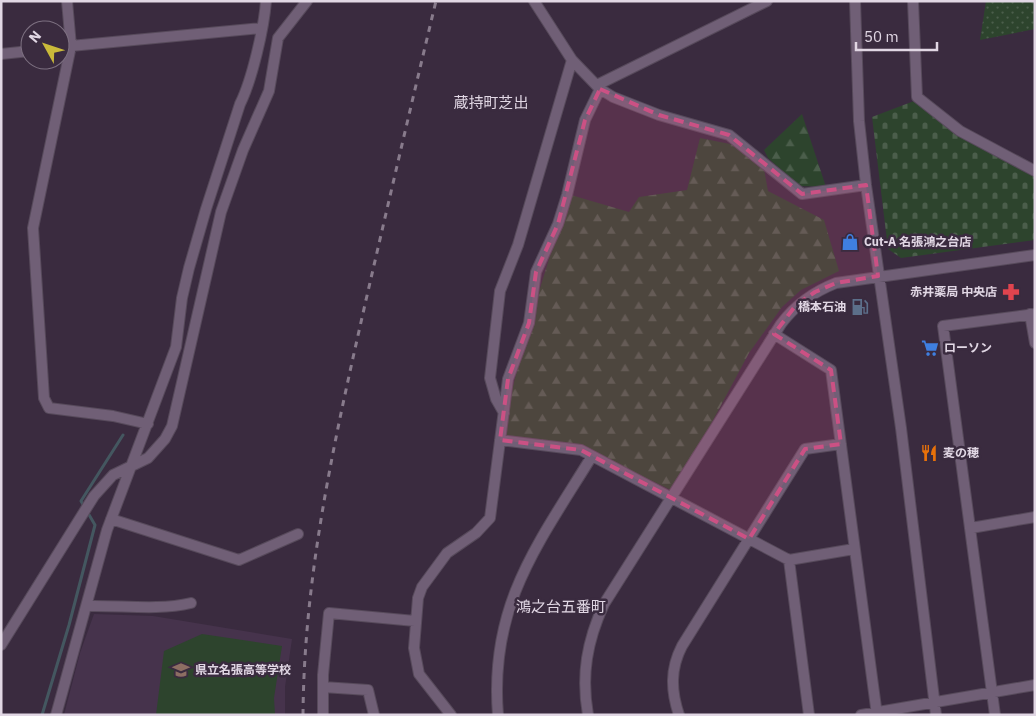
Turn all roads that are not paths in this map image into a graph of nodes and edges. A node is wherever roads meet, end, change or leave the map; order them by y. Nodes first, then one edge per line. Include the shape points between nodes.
1 (67, 1) edge
2 (266, 1) edge
3 (307, 1) edge
4 (534, 1) edge
5 (767, 1) edge
6 (855, 1) edge
7 (913, 1) edge
8 (66, 20) edge
9 (261, 28) junction
10 (70, 46) edge
11 (20, 52) edge
12 (1, 54) edge
13 (572, 60) junction
14 (61, 70) edge
15 (598, 87) junction
16 (1035, 171) edge
17 (866, 185) junction
18 (1035, 255) edge
19 (878, 276) junction
20 (1032, 314) edge
21 (774, 334) junction
22 (1035, 343) edge
23 (504, 413) junction
24 (148, 424) junction
25 (500, 440) junction
26 (840, 444) junction
27 (592, 456) junction
28 (129, 468) junction
29 (673, 497) junction
30 (1035, 517) edge
31 (111, 519) junction
32 (971, 528) junction
33 (298, 534) dead end
34 (749, 539) junction
35 (854, 550) junction
36 (789, 560) junction
37 (191, 603) dead end
38 (87, 606) junction
39 (415, 621) junction
40 (1, 645) edge
41 (1035, 684) edge
42 (323, 686) junction
43 (992, 692) junction
44 (935, 702) junction
45 (877, 713) edge
46 (56, 715) edge
47 (324, 715) edge
48 (374, 715) edge
49 (451, 715) edge
50 (498, 715) edge
51 (588, 715) edge
52 (679, 715) edge
53 (809, 715) edge
54 (861, 715) edge
55 (936, 715) edge
56 (995, 715) edge

1 - 8 street
2 - 9 street
3 - 28 street via 278,38 269,91 221,212 172,426 148,458
4 - 13 street
5 - 15 street
6 - 17 street
7 - 16 street via 917,97 960,131
9 - 10 street
9 - 24 street via 248,89 189,268 176,347
11 - 12 street
13 - 15 street
13 - 23 street via 518,245 500,291 490,378
14 - 24 street via 33,228 45,404 49,408
15 - 17 street via 613,97 659,115 729,135 802,194
15 - 23 street via 584,120 558,224 536,272 529,324 508,380
17 - 19 street
18 - 19 street
19 - 21 street via 836,282 815,292 796,305
19 - 44 street via 901,428 912,538
20 - 22 street
20 - 32 street via 943,326
21 - 26 street via 831,370
21 - 29 street
23 - 25 street
24 - 28 street
25 - 27 street via 574,449
25 - 39 street via 490,518 439,563 422,587
26 - 34 street via 805,449
26 - 35 street
27 - 29 street
27 - 50 street via 530,556 511,598 498,654
28 - 31 street
28 - 40 street via 105,482 85,508
29 - 34 street
29 - 51 street via 598,618 588,646 584,674
30 - 32 street
31 - 33 street via 239,560
31 - 38 street
32 - 43 street
34 - 36 street
34 - 52 street via 678,653 672,679
35 - 36 street
35 - 45 street
36 - 53 street
37 - 38 street via 172,608
38 - 46 street
39 - 42 street via 329,613
39 - 49 street via 414,648 420,674
41 - 43 street
42 - 47 street
42 - 48 street via 368,690
43 - 44 street
43 - 56 street
44 - 45 street
44 - 55 street
45 - 54 street

